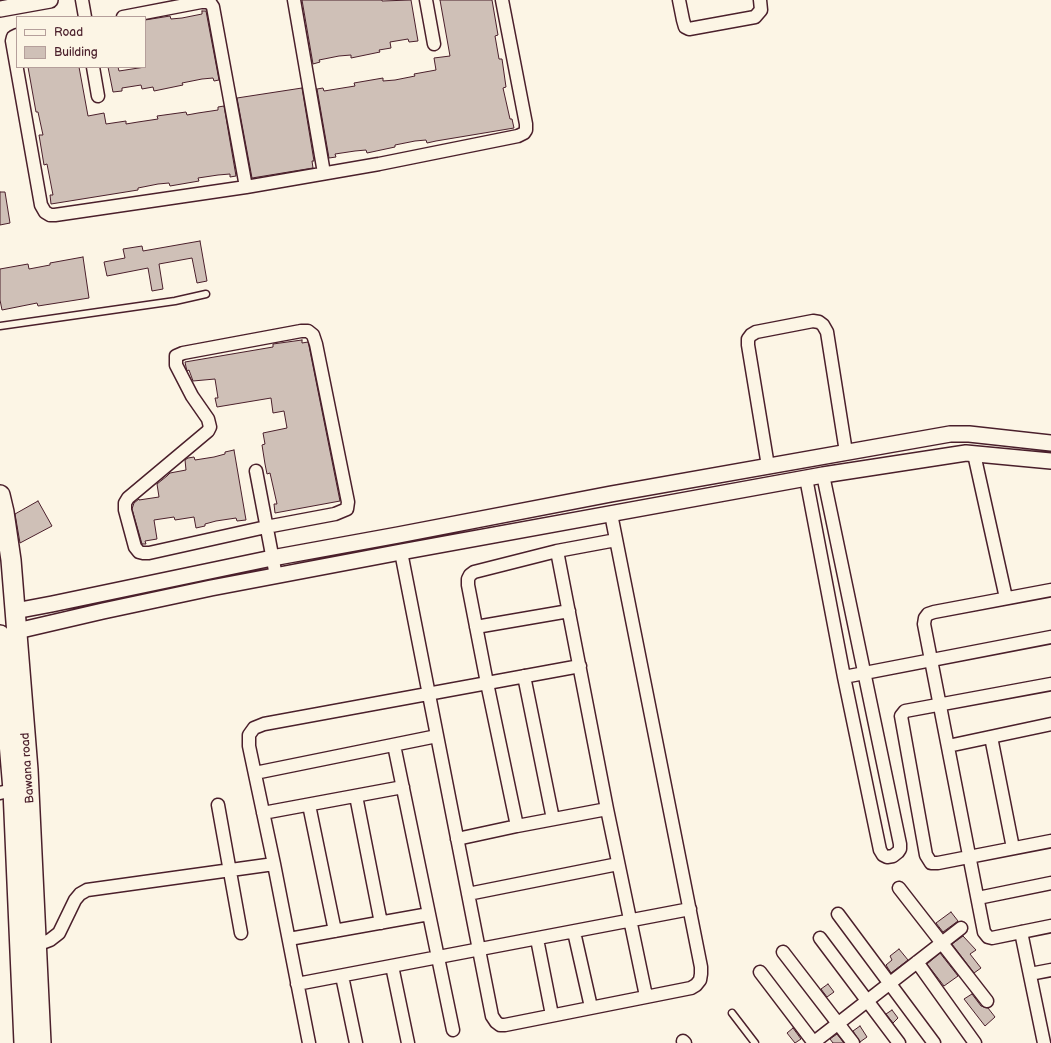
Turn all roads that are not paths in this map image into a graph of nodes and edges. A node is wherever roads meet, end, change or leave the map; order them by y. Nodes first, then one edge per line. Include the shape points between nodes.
1 (50, 0) edge
2 (82, 0) edge
3 (294, 0) edge
4 (426, 0) edge
5 (502, 0) edge
6 (679, 0) edge
7 (760, 0) edge
8 (0, 9) edge
9 (85, 16) edge
10 (128, 16) edge
11 (16, 36) edge
12 (434, 44) dead end
13 (16, 64) edge
14 (17, 68) edge
15 (93, 68) edge
16 (98, 96) dead end
17 (324, 174) junction
18 (246, 187) junction
19 (206, 294) dead end
20 (0, 326) edge
21 (1051, 443) edge
22 (846, 452) junction
23 (974, 454) junction
24 (1051, 461) edge
25 (768, 466) junction
26 (256, 471) dead end
27 (823, 475) junction
28 (806, 478) junction
29 (0, 495) edge
30 (611, 514) junction
31 (266, 527) junction
32 (616, 540) junction
33 (558, 551) junction
34 (401, 552) junction
35 (272, 558) junction
36 (276, 576) junction
37 (1051, 590) edge
38 (1006, 598) junction
39 (15, 611) junction
40 (569, 611) junction
41 (476, 627) junction
42 (8, 633) edge
43 (1051, 637) edge
44 (931, 661) junction
45 (580, 666) junction
46 (863, 674) junction
47 (524, 676) junction
48 (844, 678) junction
49 (487, 683) junction
50 (1051, 684) edge
51 (429, 694) junction
52 (939, 705) junction
53 (1051, 724) edge
54 (437, 736) junction
55 (991, 737) junction
56 (394, 745) junction
57 (948, 746) junction
58 (255, 773) junction
59 (6, 783) edge
60 (403, 787) junction
61 (356, 796) junction
62 (218, 805) dead end
63 (309, 805) junction
64 (607, 809) junction
65 (263, 814) junction
66 (553, 819) junction
67 (517, 826) junction
68 (458, 839) junction
69 (1051, 841) edge
70 (1013, 848) junction
71 (969, 857) junction
72 (274, 864) junction
73 (618, 864) junction
74 (229, 870) junction
75 (1051, 883) edge
76 (900, 888) dead end
77 (468, 894) junction
78 (978, 898) junction
79 (690, 910) junction
80 (429, 914) junction
81 (838, 914) dead end
82 (630, 921) junction
83 (381, 923) junction
84 (1051, 926) edge
85 (961, 928) dead end
86 (336, 931) junction
87 (574, 932) junction
88 (1021, 932) junction
89 (241, 933) dead end
90 (537, 938) junction
91 (820, 938) dead end
92 (289, 939) junction
93 (942, 943) junction
94 (37, 945) junction
95 (479, 950) junction
96 (783, 952) dead end
97 (438, 958) junction
98 (917, 962) junction
99 (392, 966) junction
100 (1051, 970) edge
101 (760, 972) dead end
102 (1030, 974) junction
103 (342, 976) junction
104 (890, 983) junction
105 (298, 984) junction
106 (646, 996) junction
107 (866, 1001) junction
108 (987, 1001) dead end
109 (591, 1007) junction
110 (732, 1013) dead end
111 (552, 1015) junction
112 (838, 1022) junction
113 (1046, 1028) edge
114 (453, 1030) dead end
115 (24, 1043) edge
116 (41, 1043) edge
117 (309, 1043) edge
118 (356, 1043) edge
119 (408, 1043) edge
120 (755, 1043) edge
121 (814, 1043) edge
122 (854, 1043) edge
123 (899, 1043) edge
124 (934, 1043) edge
125 (975, 1043) edge
126 (1044, 1043) edge

1 - 8 street
2 - 9 street
3 - 17 street
4 - 12 street
5 - 17 street via 526,124 524,134
6 - 7 street via 685,27 689,29 756,17 761,10
10 - 18 street via 201,2 211,4
11 - 13 street via 12,41
14 - 18 street via 41,205 50,215
15 - 16 street
17 - 18 street
19 - 20 lane via 175,301
21 - 22 street via 961,433
22 - 25 street
22 - 25 street via 827,332 824,325 814,321 756,332 748,338
23 - 24 street
23 - 27 street via 966,453
23 - 38 street
25 - 35 street
26 - 31 street
27 - 28 street
27 - 46 street
28 - 30 street
28 - 48 street
29 - 39 main road, Bawana road via 11,560
30 - 32 street
30 - 34 street
31 - 31 street via 335,514 347,509 348,502 316,344 308,331 176,356 176,365 192,396 208,419 210,427 125,503 135,547 143,553
31 - 35 street
32 - 33 street
32 - 79 street
33 - 40 street
33 - 41 street via 470,575 468,585
34 - 36 street
34 - 51 street
35 - 36 street
35 - 39 street
36 - 42 street
37 - 38 street
38 - 44 street via 928,614 924,624
39 - 42 main road, Bawana road
40 - 41 street
40 - 45 street
41 - 49 street
42 - 59 main road, Bawana road via 9,730
42 - 94 main road, Bawana road via 28,770
43 - 44 street
44 - 46 street
44 - 52 street
45 - 47 street
45 - 64 street
46 - 48 street
46 - 48 street via 900,844 900,849 893,856 887,857 880,850
47 - 49 street
47 - 66 street
49 - 51 street
49 - 67 street
50 - 52 street
51 - 54 street
51 - 58 street via 264,724 254,728 248,735
52 - 57 street
52 - 71 street via 905,711 901,716 926,855 932,863
53 - 55 street
54 - 56 street
54 - 68 street
55 - 57 street
55 - 70 street
56 - 58 street
56 - 60 street
57 - 71 street
58 - 65 street
59 - 115 main road, Bawana road
60 - 61 street
60 - 80 street
61 - 63 street
61 - 83 street
62 - 74 street
63 - 65 street
63 - 86 street
64 - 66 street
64 - 73 street
65 - 72 street
66 - 67 street
67 - 68 street
68 - 77 street
69 - 70 street
70 - 71 street
71 - 78 street
72 - 74 street
72 - 92 street
73 - 77 street
73 - 82 street
74 - 89 street
74 - 94 street via 87,890 75,900 59,933
75 - 78 street
76 - 93 street
77 - 95 street
78 - 88 street via 984,932 988,937
79 - 82 street
79 - 106 street via 701,967 700,980 691,988
80 - 83 street
80 - 97 street
81 - 104 street
82 - 87 street
82 - 106 street
83 - 86 street
84 - 88 street
85 - 93 street
86 - 92 street
87 - 90 street
87 - 109 street
88 - 102 street
90 - 95 street
90 - 111 street
91 - 107 street
92 - 105 street
93 - 98 street
93 - 108 street
94 - 116 main road, Bawana road
95 - 97 street
95 - 111 street via 492,1016 496,1022 505,1025
96 - 112 street
97 - 99 street
97 - 114 street
98 - 104 street
98 - 125 street
99 - 103 street
99 - 119 street
100 - 102 street
101 - 121 street
102 - 113 street
103 - 105 street
103 - 118 street
104 - 107 street
104 - 124 street
105 - 117 street
106 - 109 street
107 - 112 street
107 - 123 street
109 - 111 street
110 - 120 lane
112 - 121 street
112 - 122 street
113 - 126 street

